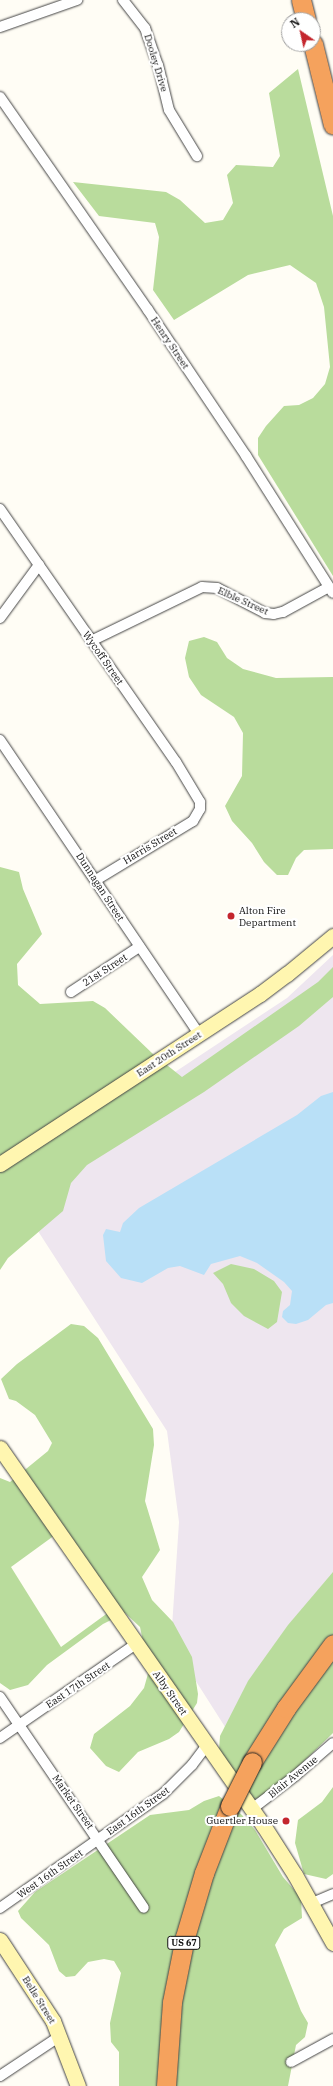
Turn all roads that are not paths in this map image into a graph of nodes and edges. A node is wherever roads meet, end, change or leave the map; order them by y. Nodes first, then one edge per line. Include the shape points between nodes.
1 (77, 0) edge
2 (123, 0) edge
3 (301, 0) edge
4 (304, 12) edge
5 (0, 27) edge
6 (315, 52) edge
7 (0, 97) edge
8 (333, 125) edge
9 (198, 156) dead end
10 (0, 509) edge
11 (39, 565) junction
12 (331, 590) edge
13 (0, 618) edge
14 (91, 641) junction
15 (0, 740) edge
16 (200, 809) joint
17 (96, 880) junction
18 (333, 936) edge
19 (139, 947) junction
20 (71, 992) dead end
21 (199, 1034) junction
22 (0, 1164) edge
23 (0, 1448) edge
24 (136, 1644) junction
25 (333, 1644) edge
26 (0, 1697) edge
27 (19, 1725) junction
28 (0, 1738) edge
29 (333, 1743) edge
30 (207, 1745) junction
31 (252, 1809) junction
32 (99, 1840) junction
33 (333, 1894) edge
34 (312, 1903) junction
35 (0, 1908) edge
36 (144, 1908) dead end
37 (0, 1940) edge
38 (333, 1943) edge
39 (60, 2036) junction
40 (333, 2039) edge
41 (291, 2062) dead end
42 (0, 2076) edge
43 (78, 2086) edge
44 (166, 2086) edge

1 - 5 street
2 - 9 street, Dooley Drive via 145,28 158,65 169,110
3 - 4 highway
6 - 8 highway
7 - 12 street, Henry Street via 148,310 246,456
10 - 11 street, Wycoff Street
11 - 13 street
11 - 14 street, Wycoff Street
12 - 14 street, Elble Street via 274,614 217,588 202,587
14 - 16 street, Wycoff Street via 176,762 197,795
15 - 17 street, Dunnagan Street
16 - 17 street, Harris Street via 193,821
17 - 19 street, Dunnagan Street
18 - 21 street, East 20th Street via 288,974
19 - 20 street, 21st Street
19 - 21 street, Dunnagan Street
21 - 22 street, East 20th Street
23 - 24 street, Alby Street
24 - 27 street, East 17th Street
24 - 30 street, Alby Street
25 - 44 highway, US 67, bridge via 286,1708 252,1762 230,1806 204,1872 185,1937 172,2002
26 - 27 street, Market Street
27 - 28 street, East 17th Street
27 - 32 street, Market Street
29 - 31 street, Blair Avenue via 296,1776
30 - 31 street, Alby Street
30 - 32 street, East 16th Street via 175,1785
31 - 34 street, Alby Street
32 - 35 street, West 16th Street
32 - 36 street, Market Street
33 - 34 street
34 - 38 street, Alby Street
37 - 39 street, Belle Street via 53,2021
39 - 42 street
39 - 43 street, Belle Street
40 - 41 street

